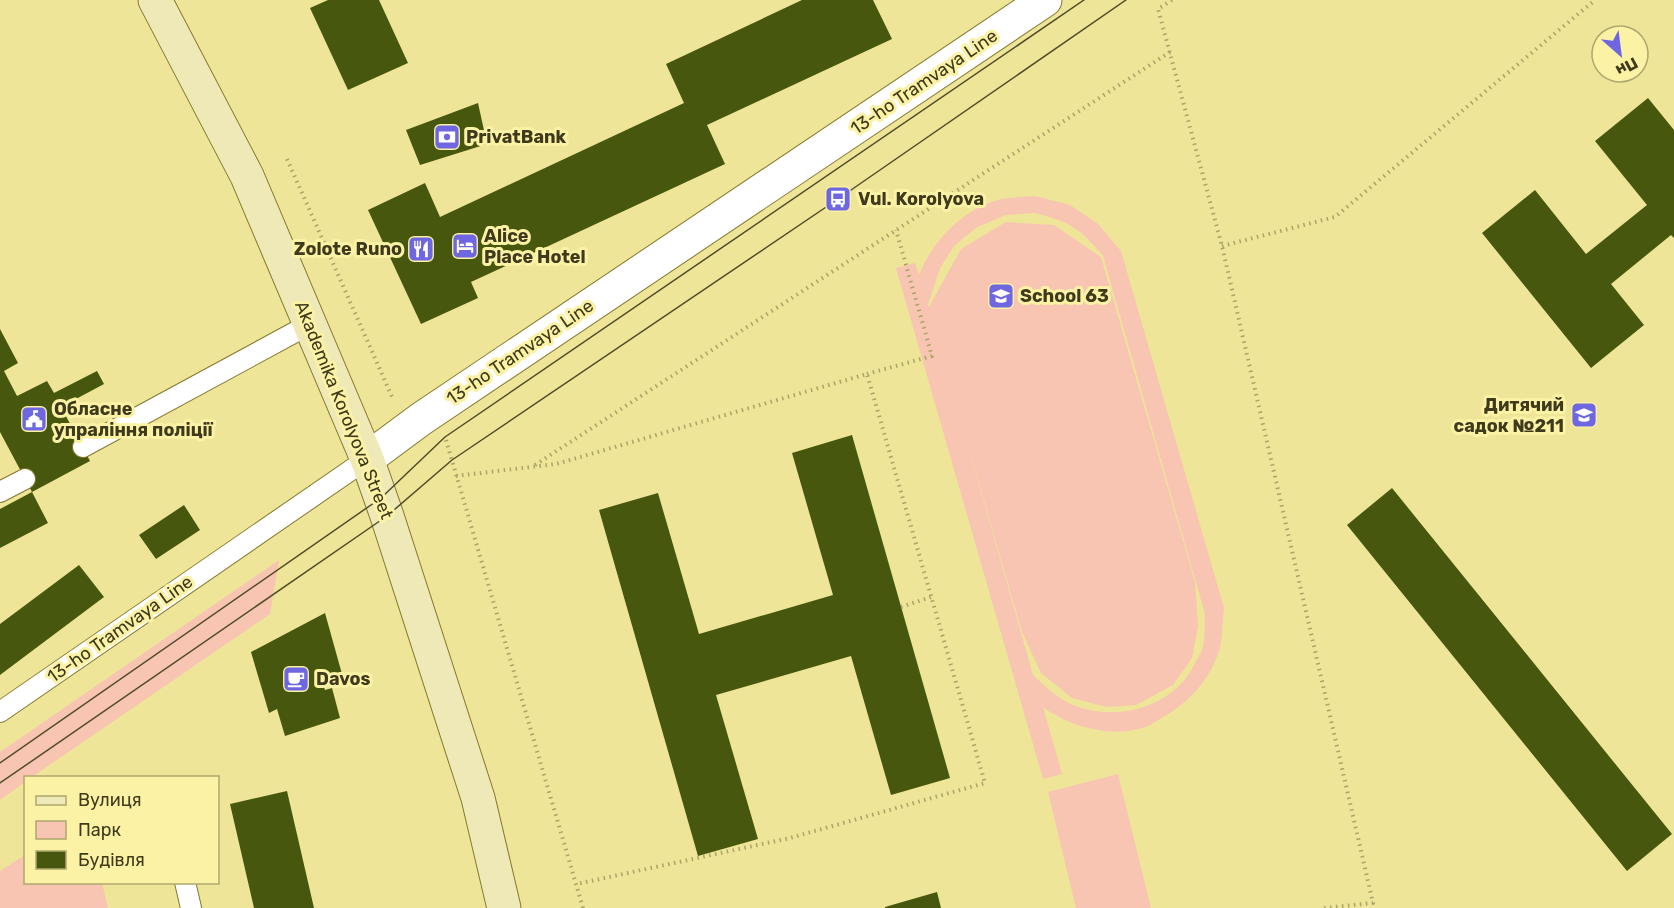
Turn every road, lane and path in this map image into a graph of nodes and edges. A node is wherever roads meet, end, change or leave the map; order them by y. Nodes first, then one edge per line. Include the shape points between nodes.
1 (155, 0) edge
2 (1045, 0) edge
3 (1172, 0) edge
4 (1595, 0) edge
5 (1170, 52) junction
6 (287, 159) dead end
7 (896, 230) junction
8 (1222, 246) junction
9 (310, 324) junction
10 (867, 374) junction
11 (391, 398) dead end
12 (83, 447) dead end
13 (367, 459) junction
14 (535, 465) junction
15 (25, 479) dead end
16 (0, 492) edge
17 (931, 597) junction
18 (901, 607) dead end
19 (0, 712) edge
20 (185, 884) edge
21 (577, 884) junction
22 (191, 908) edge
23 (504, 908) edge
24 (583, 908) edge
25 (1324, 908) edge

1 - 9 main road, Akademika Korolyova Street via 247,176
2 - 13 street, 13-ho Tramvaya Line
3 - 5 path via 1158,9
4 - 8 path via 1335,218
5 - 7 path
5 - 8 path
6 - 11 path
7 - 10 path via 932,356
7 - 14 path
8 - 25 path via 1373,903
9 - 12 lane
9 - 13 main road, Akademika Korolyova Street
10 - 14 path via 556,464
10 - 17 path
13 - 19 lane, 13-ho Tramvaya Line
13 - 23 main road, Akademika Korolyova Street via 478,798
14 - 21 path via 456,476
15 - 16 lane
17 - 18 path
17 - 21 path via 985,783 790,838
20 - 22 lane
21 - 24 path

